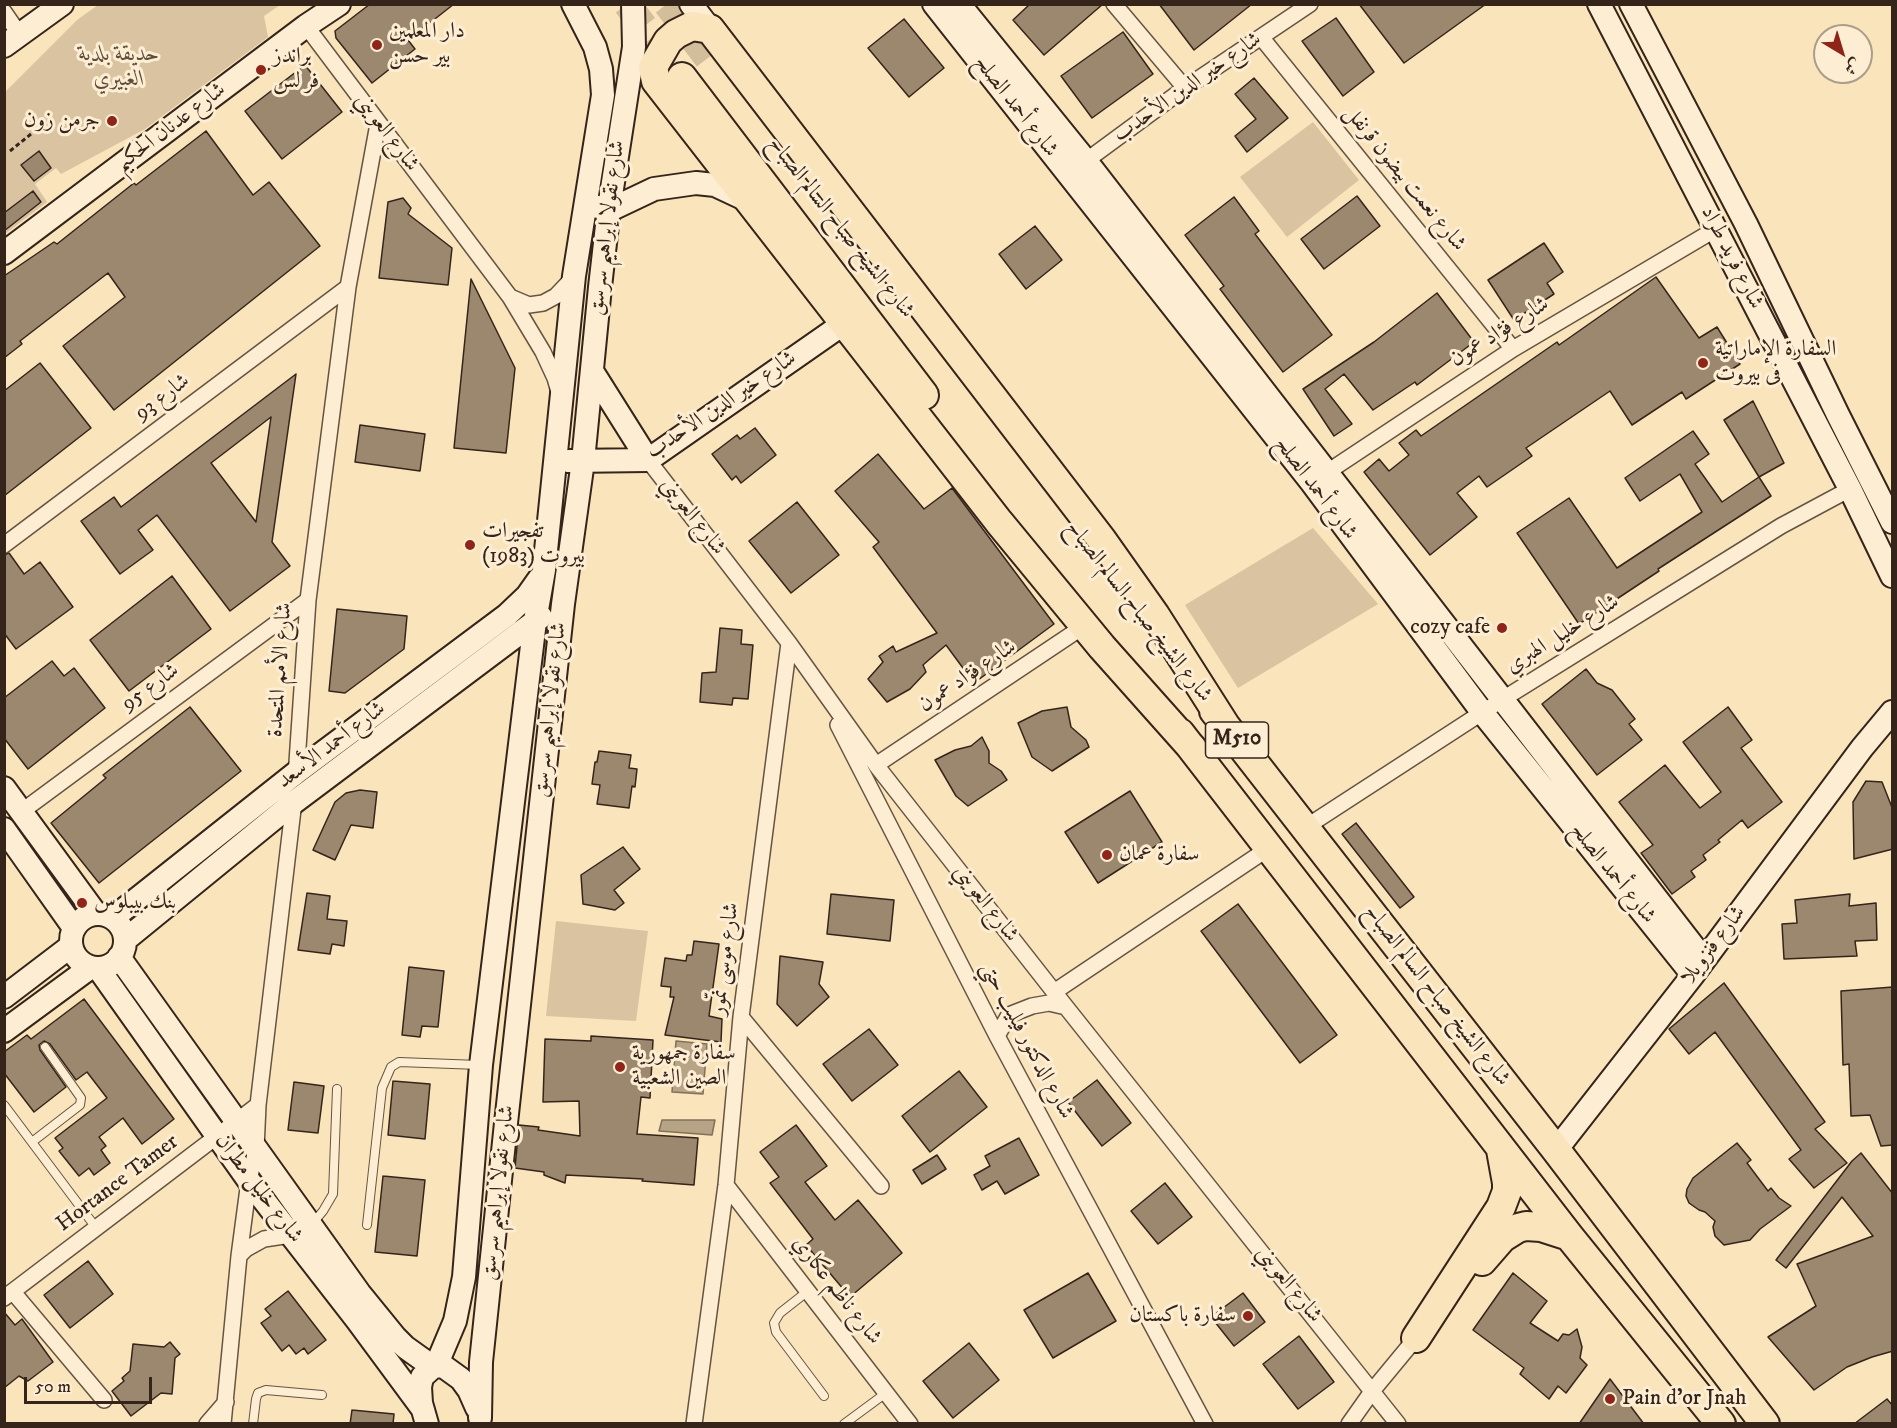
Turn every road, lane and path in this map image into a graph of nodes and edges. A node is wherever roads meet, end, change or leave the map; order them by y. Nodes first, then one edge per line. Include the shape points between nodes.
1 (62, 4) edge
2 (339, 4) edge
3 (573, 4) edge
4 (633, 4) edge
5 (691, 4) edge
6 (934, 4) edge
7 (959, 4) edge
8 (1114, 4) edge
9 (1310, 4) edge
10 (1599, 4) edge
11 (1630, 4) edge
12 (4, 12) edge
13 (310, 18) edge
14 (710, 29) junction
15 (1261, 37) junction
16 (12, 40) edge
17 (708, 58) tunnel mouth
18 (682, 77) tunnel mouth
19 (1185, 88) junction
20 (378, 124) junction
21 (31, 134) dead end
22 (10, 151) dead end
23 (1077, 168) junction
24 (747, 200) junction
25 (585, 206) junction
26 (609, 208) junction
27 (1716, 229) junction
28 (4, 253) edge
29 (574, 276) junction
30 (348, 287) junction
31 (510, 297) junction
32 (843, 324) junction
33 (1513, 350) junction
34 (592, 372) junction
35 (561, 399) junction
36 (648, 460) junction
37 (555, 462) junction
38 (583, 462) junction
39 (1319, 477) junction
40 (1850, 489) junction
41 (1893, 522) edge
42 (4, 545) edge
43 (544, 570) junction
44 (1893, 576) edge
45 (308, 600) junction
46 (563, 604) junction
47 (535, 621) junction
48 (1084, 626) junction
49 (789, 643) junction
50 (813, 676) junction
51 (1503, 699) junction
52 (1482, 712) junction
53 (1893, 712) edge
54 (1225, 725) junction
55 (1893, 725) edge
56 (1869, 740) junction
57 (1192, 748) junction
58 (876, 765) junction
59 (297, 772) junction
60 (4, 788) edge
61 (293, 803) junction
62 (21, 812) junction
63 (1306, 827) junction
64 (4, 829) edge
65 (1269, 848) junction
66 (105, 916) junction
67 (73, 937) junction
68 (122, 949) junction
69 (95, 967) junction
70 (1699, 967) junction
71 (1054, 992) junction
72 (4, 997) edge
73 (1066, 1007) junction
74 (741, 1017) junction
75 (4, 1031) edge
76 (997, 1036) junction
77 (45, 1047) dead end
78 (481, 1065) junction
79 (337, 1089) dead end
80 (4, 1105) edge
81 (258, 1106) junction
82 (237, 1120) junction
83 (218, 1136) junction
84 (32, 1142) junction
85 (1499, 1144) junction
86 (256, 1149) junction
87 (1556, 1150) junction
88 (249, 1181) junction
89 (726, 1185) junction
90 (881, 1186) dead end
91 (367, 1225) dead end
92 (1614, 1227) junction
93 (98, 1229) junction
94 (302, 1231) junction
95 (1577, 1245) junction
96 (239, 1256) junction
97 (808, 1291) junction
98 (9, 1295) edge
99 (1416, 1338) junction
100 (435, 1366) junction
101 (1373, 1390) junction
102 (886, 1392) junction
103 (322, 1395) dead end
104 (824, 1396) dead end
105 (104, 1400) dead end
106 (226, 1402) junction
107 (424, 1416) edge
108 (481, 1421) edge
109 (207, 1424) edge
110 (223, 1424) edge
111 (253, 1424) edge
112 (694, 1424) edge
113 (844, 1424) edge
114 (910, 1424) edge
115 (1205, 1424) edge
116 (1349, 1424) edge
117 (1398, 1424) edge
118 (1696, 1424) edge
119 (1721, 1424) edge
120 (1765, 1424) edge
121 (1787, 1424) edge

1 - 16 street
2 - 13 street, شارع عدنان الحكيم
3 - 25 street, شارع نقولا إبراهيم سرسق via 595,47 602,81 601,115
4 - 26 street, شارع نقولا إبراهيم سرسق via 634,47
5 - 14 street
6 - 23 street, شارع أحمد الصلح
7 - 23 street, شارع أحمد الصلح
8 - 19 street
9 - 15 street, شارع خير الدين الأحدب
10 - 27 street, شارع فريد طراد
11 - 41 street, شارع فريد طراد via 1746,224
12 - 16 street
13 - 20 street, شارع العويني
13 - 28 street, شارع عدنان الحكيم
14 - 24 highway via 692,26 668,41 653,67 656,81
14 - 54 highway via 1102,540
15 - 19 street, شارع خير الدين الأحدب
15 - 33 street, شارع نعمت بيضون قرنفل
17 - 54 highway, شارع الشيخ صباح السالم الصباح / M510
18 - 57 highway, شارع الشيخ صباح السالم الصباح / M510
19 - 23 street, شارع خير الدين الأحدب
20 - 30 street, شارع الأمم المتحدة
20 - 31 street, شارع العويني
21 - 22 path
23 - 39 street, شارع أحمد الصلح
24 - 26 street via 715,185 696,183 654,189
24 - 32 highway
25 - 26 street
25 - 29 street, شارع نقولا إبراهيم سرسق
26 - 34 street, شارع نقولا إبراهيم سرسق
27 - 33 street, شارع فؤاد عمون
27 - 40 street, شارع فريد طراد
29 - 31 street via 561,292 543,303 529,305
29 - 35 street, شارع نقولا إبراهيم سرسق
30 - 42 street, شارع 93
30 - 45 street, شارع الأمم المتحدة
31 - 35 street, شارع العويني via 543,352
32 - 36 street, شارع خير الدين الأحدب
32 - 48 highway
33 - 39 street, شارع فؤاد عمون
34 - 36 street, شارع العويني
34 - 38 street, شارع نقولا إبراهيم سرسق
35 - 37 street, شارع نقولا إبراهيم سرسق
36 - 38 street, شارع خير الدين الأحدب
36 - 49 street, شارع العويني
37 - 38 street, شارع خير الدين الأحدب
37 - 43 street, شارع نقولا إبراهيم سرسق
38 - 46 street, شارع نقولا إبراهيم سرسق
39 - 51 street, شارع أحمد الصلح
39 - 52 street, شارع أحمد الصلح
40 - 44 street, شارع فريد طراد
40 - 51 street, شارع خليل الهبري via 1781,526
43 - 47 street, شارع نقولا إبراهيم سرسق
43 - 59 street, شارع أحمد الأسعد via 527,596 507,615
45 - 59 street, شارع الأمم المتحدة
45 - 62 street, شارع 95
46 - 47 street, شارع أحمد الأسعد
46 - 108 street, شارع نقولا إبراهيم سرسق via 481,1362
47 - 61 street, شارع أحمد الأسعد
47 - 78 street, شارع نقولا إبراهيم سرسق
48 - 57 highway
48 - 58 street, شارع فؤاد عمون
49 - 50 street, شارع العويني
49 - 74 street, شارع موسى نمّور
50 - 58 street, شارع العويني
50 - 76 street, شارع الدكتور فيليب حتي
51 - 52 street, شارع خليل الهبري
51 - 70 street, شارع أحمد الصلح
52 - 63 street, شارع خليل الهبري
52 - 70 street, شارع أحمد الصلح
53 - 56 street, شارع فنزويلا
54 - 63 highway, شارع الشيخ صباح السالم الصباح / M510
55 - 56 street, شارع فنزويلا
56 - 70 street, شارع فنزويلا
57 - 65 highway, شارع الشيخ صباح السالم الصباح / M510
58 - 71 street, شارع العويني
59 - 61 street, شارع الأمم المتحدة
59 - 66 street, شارع أحمد الأسعد
60 - 62 street
61 - 68 street, شارع أحمد الأسعد
61 - 81 street, شارع الأمم المتحدة
62 - 66 street
63 - 87 highway, شارع الشيخ صباح السالم الصباح / M510
64 - 67 street
65 - 71 street
65 - 85 highway, شارع الشيخ صباح السالم الصباح / M510
66 - 67 street via 84,918
66 - 68 street via 122,927
67 - 69 street via 78,960
67 - 72 street
68 - 69 street via 107,966
68 - 82 street, شارع خليل مطران
69 - 75 street
69 - 83 street, شارع خليل مطران
70 - 87 street, شارع فنزويلا
71 - 73 street, شارع العويني
73 - 76 street via 1032,1006 1009,1015
73 - 101 street, شارع العويني
74 - 89 street, شارع موسى نمّور
74 - 90 street
76 - 115 street, شارع الدكتور فيليب حتي
77 - 84 lane via 81,1098 74,1111
78 - 91 lane via 399,1062 391,1067 382,1088
78 - 100 street, شارع نقولا إبراهيم سرسق via 464,1277 455,1321
79 - 94 lane via 333,1194 323,1212
80 - 84 lane
81 - 82 street, Hortance Tamer
81 - 86 street, شارع الأمم المتحدة
82 - 83 street, Hortance Tamer
82 - 86 street, شارع خليل مطران
83 - 88 street, شارع خليل مطران
83 - 93 street, Hortance Tamer
84 - 93 lane
85 - 95 highway, شارع الشيخ صباح السالم الصباح / M510
85 - 99 highway via 1507,1176 1501,1207
86 - 88 street, شارع الأمم المتحدة
86 - 94 street, شارع خليل مطران
87 - 92 highway, شارع الشيخ صباح السالم الصباح / M510
88 - 94 street, شارع خليل مطران
88 - 96 street, شارع الأمم المتحدة
89 - 97 street, شارع ناظم عكاري
89 - 112 street, شارع موسى نمّور
92 - 120 highway, شارع الشيخ صباح السالم الصباح / M510
92 - 121 highway via 1701,1319
93 - 98 street, Hortance Tamer
94 - 96 street via 264,1239
94 - 100 street, شارع خليل مطران via 405,1347
94 - 107 street, شارع خليل مطران
95 - 99 highway via 1550,1228 1526,1226 1510,1232
95 - 118 highway via 1647,1357
95 - 119 highway, شارع الشيخ صباح السالم الصباح / M510
96 - 106 street, شارع الأمم المتحدة
97 - 102 street, شارع ناظم عكاري
97 - 104 lane via 780,1313 774,1323 776,1332
98 - 105 street
99 - 101 street
100 - 107 street, شارع نقولا إبراهيم سرسق via 420,1382
100 - 108 street, شارع خليل مطران via 443,1366 461,1378
101 - 116 street
101 - 117 street, شارع العويني
102 - 113 lane
102 - 114 street, شارع ناظم عكاري
103 - 111 lane via 266,1390 258,1393
106 - 109 street
106 - 110 street, شارع الأمم المتحدة

